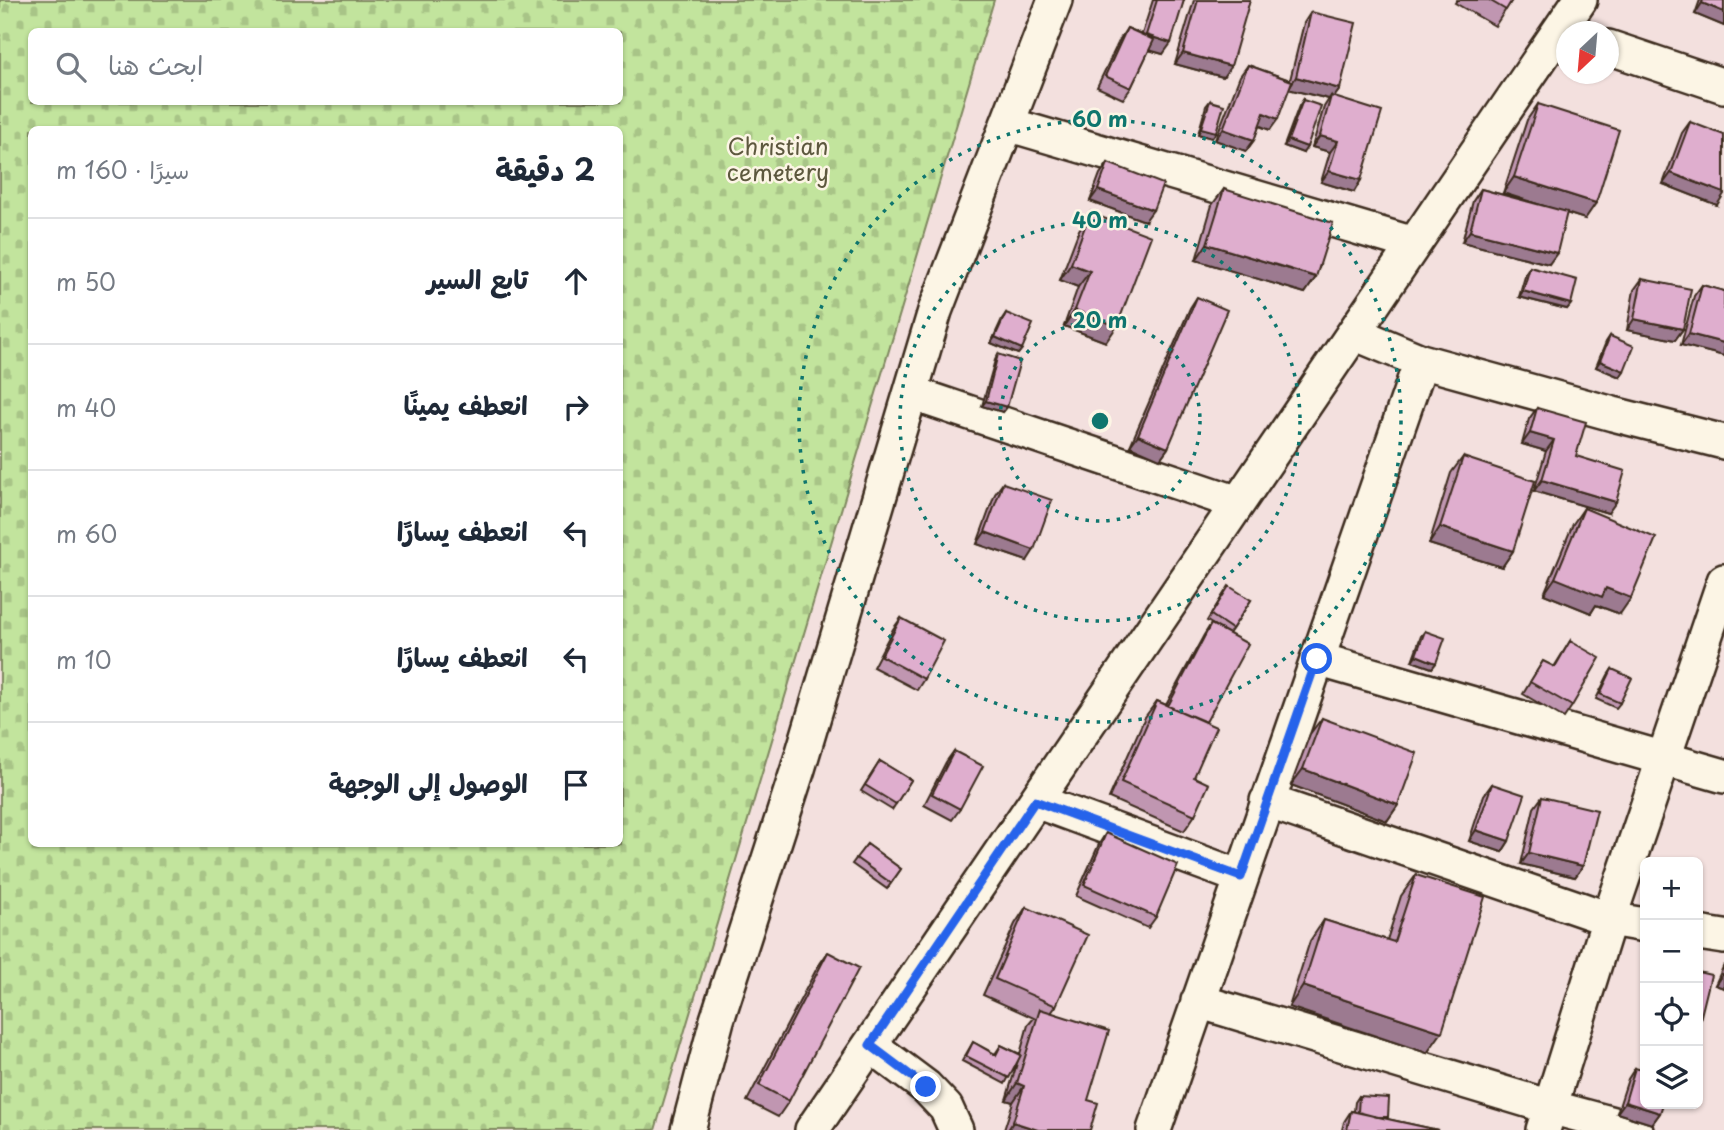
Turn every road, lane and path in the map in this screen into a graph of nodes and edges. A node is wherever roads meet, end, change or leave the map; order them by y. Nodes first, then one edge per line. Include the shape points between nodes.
1 (1055, 0) edge
2 (1580, 0) edge
3 (1568, 21) edge
4 (1556, 41) edge
5 (1619, 51) edge
6 (1724, 86) edge
7 (1007, 124) junction
8 (1414, 244) junction
9 (1354, 332) junction
10 (1421, 361) junction
11 (911, 393) junction
12 (1724, 442) edge
13 (1238, 503) junction
14 (1724, 581) edge
15 (1317, 659) junction
16 (1663, 757) junction
17 (1724, 776) edge
18 (1035, 801) junction
19 (1268, 801) junction
20 (1241, 877) junction
21 (1609, 919) junction
22 (1640, 924) edge
23 (1703, 934) edge
24 (1724, 937) edge
25 (1198, 1001) junction
26 (870, 1045) junction
27 (1546, 1119) edge
28 (688, 1130) edge
29 (812, 1130) edge
30 (956, 1130) edge
31 (1154, 1130) edge
32 (1636, 1130) edge

1 - 7 street
2 - 3 street
4 - 8 street
5 - 6 street
7 - 8 street
7 - 11 street via 935,311
8 - 9 street
9 - 10 street
9 - 13 street
10 - 12 street
10 - 15 street
11 - 13 street
11 - 28 street via 798,769 716,1020
13 - 18 street
14 - 16 street
15 - 16 street
15 - 19 street
16 - 17 street
16 - 21 street
18 - 20 street
18 - 26 street
19 - 20 street
19 - 21 street
20 - 25 street
21 - 22 street
21 - 27 street
23 - 24 street
25 - 27 street
25 - 31 street
26 - 29 street
26 - 30 street via 926,1087 946,1108
27 - 32 street

